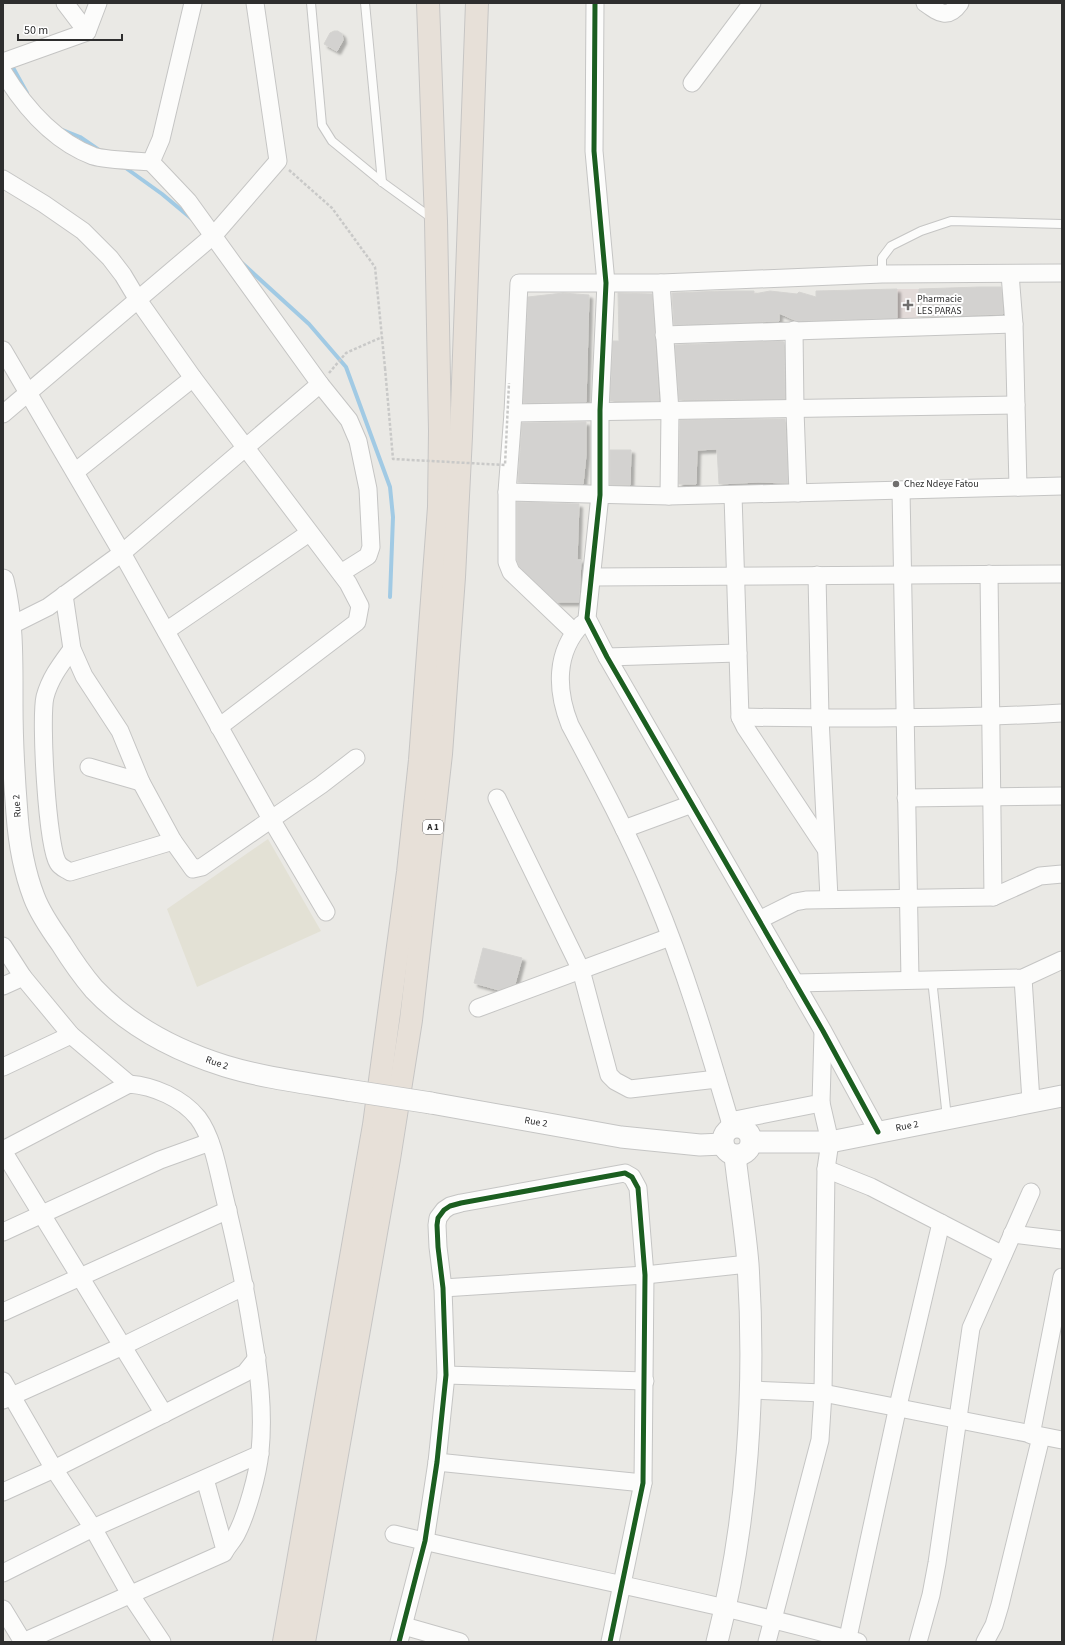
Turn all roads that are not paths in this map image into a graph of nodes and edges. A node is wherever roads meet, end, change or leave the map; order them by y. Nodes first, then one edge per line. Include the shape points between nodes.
1 (65, 3) edge
2 (98, 3) edge
3 (194, 3) edge
4 (255, 3) edge
5 (311, 3) edge
6 (365, 3) edge
7 (428, 3) edge
8 (478, 3) edge
9 (595, 3) edge
10 (752, 3) edge
11 (925, 3) edge
12 (960, 3) edge
13 (87, 32) junction
14 (3, 62) edge
15 (3, 72) edge
16 (692, 83) dead end
17 (151, 162) junction
18 (3, 179) edge
19 (382, 182) junction
20 (436, 221) junction
21 (1062, 224) edge
22 (214, 236) junction
23 (1062, 273) edge
24 (882, 274) junction
25 (1010, 274) junction
26 (606, 283) junction
27 (661, 283) junction
28 (138, 300) junction
29 (1014, 324) junction
30 (794, 330) junction
31 (664, 334) junction
32 (3, 350) edge
33 (193, 378) junction
34 (320, 384) junction
35 (28, 394) junction
36 (1016, 405) junction
37 (600, 410) junction
38 (794, 410) junction
39 (670, 411) junction
40 (513, 413) junction
41 (3, 414) edge
42 (245, 448) junction
43 (75, 472) junction
44 (1062, 486) edge
45 (1018, 487) junction
46 (901, 490) junction
47 (506, 492) junction
48 (798, 493) junction
49 (600, 495) junction
50 (733, 495) junction
51 (669, 496) junction
52 (309, 533) junction
53 (122, 553) junction
54 (340, 574) junction
55 (989, 574) junction
56 (1062, 574) edge
57 (817, 575) junction
58 (903, 575) junction
59 (736, 576) junction
60 (592, 577) junction
61 (3, 580) edge
62 (64, 595) junction
63 (588, 618) junction
64 (166, 631) junction
65 (574, 632) junction
66 (8, 637) edge
67 (72, 649) junction
68 (738, 653) junction
69 (607, 657) junction
70 (1062, 713) edge
71 (740, 717) junction
72 (990, 717) junction
73 (820, 718) junction
74 (905, 718) junction
75 (219, 727) junction
76 (356, 758) dead end
77 (89, 767) dead end
78 (141, 782) junction
79 (1062, 796) edge
80 (992, 797) junction
81 (497, 798) dead end
82 (906, 798) junction
83 (692, 804) junction
84 (271, 819) junction
85 (624, 829) junction
86 (173, 841) junction
87 (826, 849) junction
88 (1062, 874) edge
89 (908, 897) junction
90 (993, 897) junction
91 (829, 898) junction
92 (326, 912) dead end
93 (759, 920) junction
94 (670, 937) junction
95 (3, 946) edge
96 (1062, 960) edge
97 (581, 970) junction
98 (23, 976) junction
99 (1023, 978) junction
100 (910, 979) junction
101 (932, 979) junction
102 (795, 983) junction
103 (3, 986) edge
104 (478, 1008) dead end
105 (823, 1031) junction
106 (71, 1035) junction
107 (3, 1068) edge
108 (717, 1079) junction
109 (129, 1084) junction
110 (1062, 1096) edge
111 (1031, 1101) junction
112 (821, 1103) junction
113 (947, 1118) junction
114 (878, 1132) junction
115 (730, 1137) junction
116 (210, 1142) junction
117 (830, 1142) junction
118 (3, 1150) edge
119 (826, 1169) junction
120 (1031, 1192) dead end
121 (228, 1210) junction
122 (42, 1215) junction
123 (941, 1223) junction
124 (3, 1232) edge
125 (1012, 1234) junction
126 (1062, 1240) edge
127 (1003, 1255) junction
128 (748, 1264) junction
129 (645, 1275) junction
130 (80, 1277) junction
131 (1062, 1277) edge
132 (245, 1286) junction
133 (444, 1288) junction
134 (1058, 1306) edge
135 (3, 1312) edge
136 (123, 1346) junction
137 (257, 1358) junction
138 (446, 1375) junction
139 (3, 1381) edge
140 (645, 1381) junction
141 (751, 1390) junction
142 (823, 1393) junction
143 (7, 1398) edge
144 (898, 1406) junction
145 (164, 1414) junction
146 (956, 1419) junction
147 (1036, 1436) junction
148 (1062, 1440) edge
149 (260, 1454) junction
150 (437, 1462) junction
151 (54, 1469) junction
152 (205, 1480) junction
153 (643, 1483) junction
154 (3, 1492) edge
155 (93, 1528) junction
156 (394, 1534) dead end
157 (425, 1542) junction
158 (225, 1550) junction
159 (3, 1573) edge
160 (623, 1586) junction
161 (130, 1594) junction
162 (726, 1607) junction
163 (3, 1609) edge
164 (773, 1620) junction
165 (404, 1626) junction
166 (851, 1641) edge
167 (23, 1642) edge
168 (162, 1642) edge
169 (284, 1642) edge
170 (304, 1642) edge
171 (399, 1642) edge
172 (460, 1642) edge
173 (610, 1642) edge
174 (718, 1642) edge
175 (767, 1642) edge
176 (918, 1642) edge
177 (985, 1642) edge

1 - 13 street
2 - 13 street
3 - 17 street via 161,139
4 - 22 street via 278,161
5 - 19 lane via 322,125 332,141
6 - 19 lane
7 - 20 highway, A 1
8 - 170 highway, A 1 via 461,436 441,754 411,1020
9 - 26 street via 594,151
10 - 16 street
11 - 12 street via 944,14
13 - 14 street
15 - 17 street via 33,115 60,138 94,156
17 - 22 street via 188,201
18 - 28 street via 83,231 123,275
19 - 20 lane
20 - 169 highway, A 1 via 439,507 420,767 374,1125
21 - 24 lane via 951,222 921,231 890,246 882,258
22 - 28 street
22 - 34 street
23 - 25 street
24 - 25 street
24 - 27 street
25 - 29 street
26 - 27 street
26 - 37 street
26 - 40 street via 519,283
27 - 31 street
28 - 33 street
28 - 35 street
29 - 30 street
29 - 36 street
30 - 31 street
30 - 38 street
31 - 39 street
32 - 35 street
33 - 42 street
33 - 43 street
34 - 42 street
34 - 54 street via 349,420 355,432 368,489 371,547 368,556
35 - 41 street
35 - 43 street
36 - 38 street
36 - 45 street
37 - 39 street
37 - 40 street
37 - 49 street
38 - 39 street
38 - 48 street
39 - 51 street
40 - 47 street
42 - 52 street
42 - 53 street
43 - 53 street
44 - 45 street
45 - 46 street
46 - 48 street
46 - 58 street
47 - 49 street
47 - 65 street via 507,562 511,572
48 - 50 street
49 - 51 street
49 - 60 street
50 - 51 street
50 - 59 street
52 - 54 street
52 - 64 street
53 - 62 street
53 - 64 street
54 - 75 street via 360,606 357,622
55 - 56 street
55 - 58 street
55 - 72 street
57 - 58 street
57 - 59 street
57 - 73 street
58 - 74 street
59 - 60 street
59 - 68 street
60 - 63 street
61 - 66 street, Rue 2
62 - 66 street
62 - 67 street
63 - 65 street
63 - 69 street
64 - 75 street
65 - 85 street via 566,647 559,676 564,709
66 - 115 street, Rue 2, bridge via 17,807 22,856 34,898 76,966 94,990 118,1012 146,1031 185,1051 255,1074 621,1137 700,1145
67 - 78 street via 84,676 120,731
67 - 86 street via 58,668 45,699 44,746 47,790 52,846 57,863 70,872
68 - 69 street
68 - 71 street
69 - 83 street
70 - 72 street
71 - 73 street
71 - 87 street via 744,727
72 - 74 street
72 - 80 street
73 - 74 street
73 - 87 street
74 - 82 street
75 - 84 street
76 - 84 street
77 - 78 street
78 - 86 street
79 - 80 street
80 - 82 street
80 - 90 street
81 - 97 street
82 - 89 street
83 - 85 street
83 - 93 street
84 - 86 street via 197,869 190,866
84 - 92 street
85 - 94 street
87 - 91 street
88 - 90 street via 1040,876
89 - 90 street
89 - 91 street
89 - 100 street
91 - 93 street via 795,902
93 - 102 street
94 - 97 street
94 - 108 street
95 - 98 street
96 - 99 street
97 - 104 street
97 - 108 street via 605,1063 609,1075 615,1082 630,1088
98 - 103 street
98 - 106 street
99 - 101 street
99 - 111 street
100 - 101 street
100 - 102 street
101 - 113 lane
102 - 105 street
105 - 112 street
105 - 114 street
106 - 107 street
106 - 109 street
108 - 115 street
109 - 116 street via 143,1085 185,1105 198,1119
109 - 118 street
110 - 111 street, Rue 2
111 - 113 street, Rue 2
112 - 115 street
112 - 117 street
113 - 114 street, Rue 2
114 - 117 street, Rue 2
115 - 117 street, Rue 2 via 740,1155 748,1151 752,1142
115 - 128 street
116 - 121 street
116 - 122 street via 160,1160
117 - 119 street
118 - 122 street
119 - 123 street via 871,1187
119 - 142 street
120 - 125 street
121 - 130 street
121 - 132 street
122 - 124 street
122 - 130 street
123 - 127 street
123 - 144 street
125 - 126 street
125 - 127 street
127 - 146 street via 971,1328
128 - 129 street
128 - 141 street
129 - 133 street
129 - 133 street via 638,1188 632,1177 625,1173 450,1206 438,1218 437,1225
129 - 140 street
130 - 135 street
130 - 136 street
131 - 134 street
132 - 136 street
132 - 137 street
133 - 138 street
134 - 147 street
136 - 143 street
136 - 145 street
137 - 145 street via 245,1373
137 - 149 street via 263,1416
138 - 140 street
138 - 150 street
139 - 143 street
140 - 153 street
141 - 142 street
141 - 162 street via 743,1502
142 - 144 street
142 - 164 street via 820,1440
143 - 151 street
144 - 146 street
144 - 166 street
145 - 151 street
146 - 147 street
146 - 176 street via 937,1563
147 - 148 street
147 - 177 street via 1000,1605
149 - 152 street
149 - 158 street via 237,1534
150 - 153 street
150 - 157 street
151 - 154 street
151 - 155 street
152 - 155 street
152 - 158 street
153 - 160 street
155 - 159 street
155 - 161 street
156 - 157 street
157 - 160 street
157 - 165 street
158 - 161 street via 220,1555
160 - 162 street
160 - 173 street
161 - 167 street
161 - 168 street
162 - 164 street
162 - 174 street
163 - 167 street
164 - 166 street
164 - 175 street
165 - 171 street
165 - 172 street

